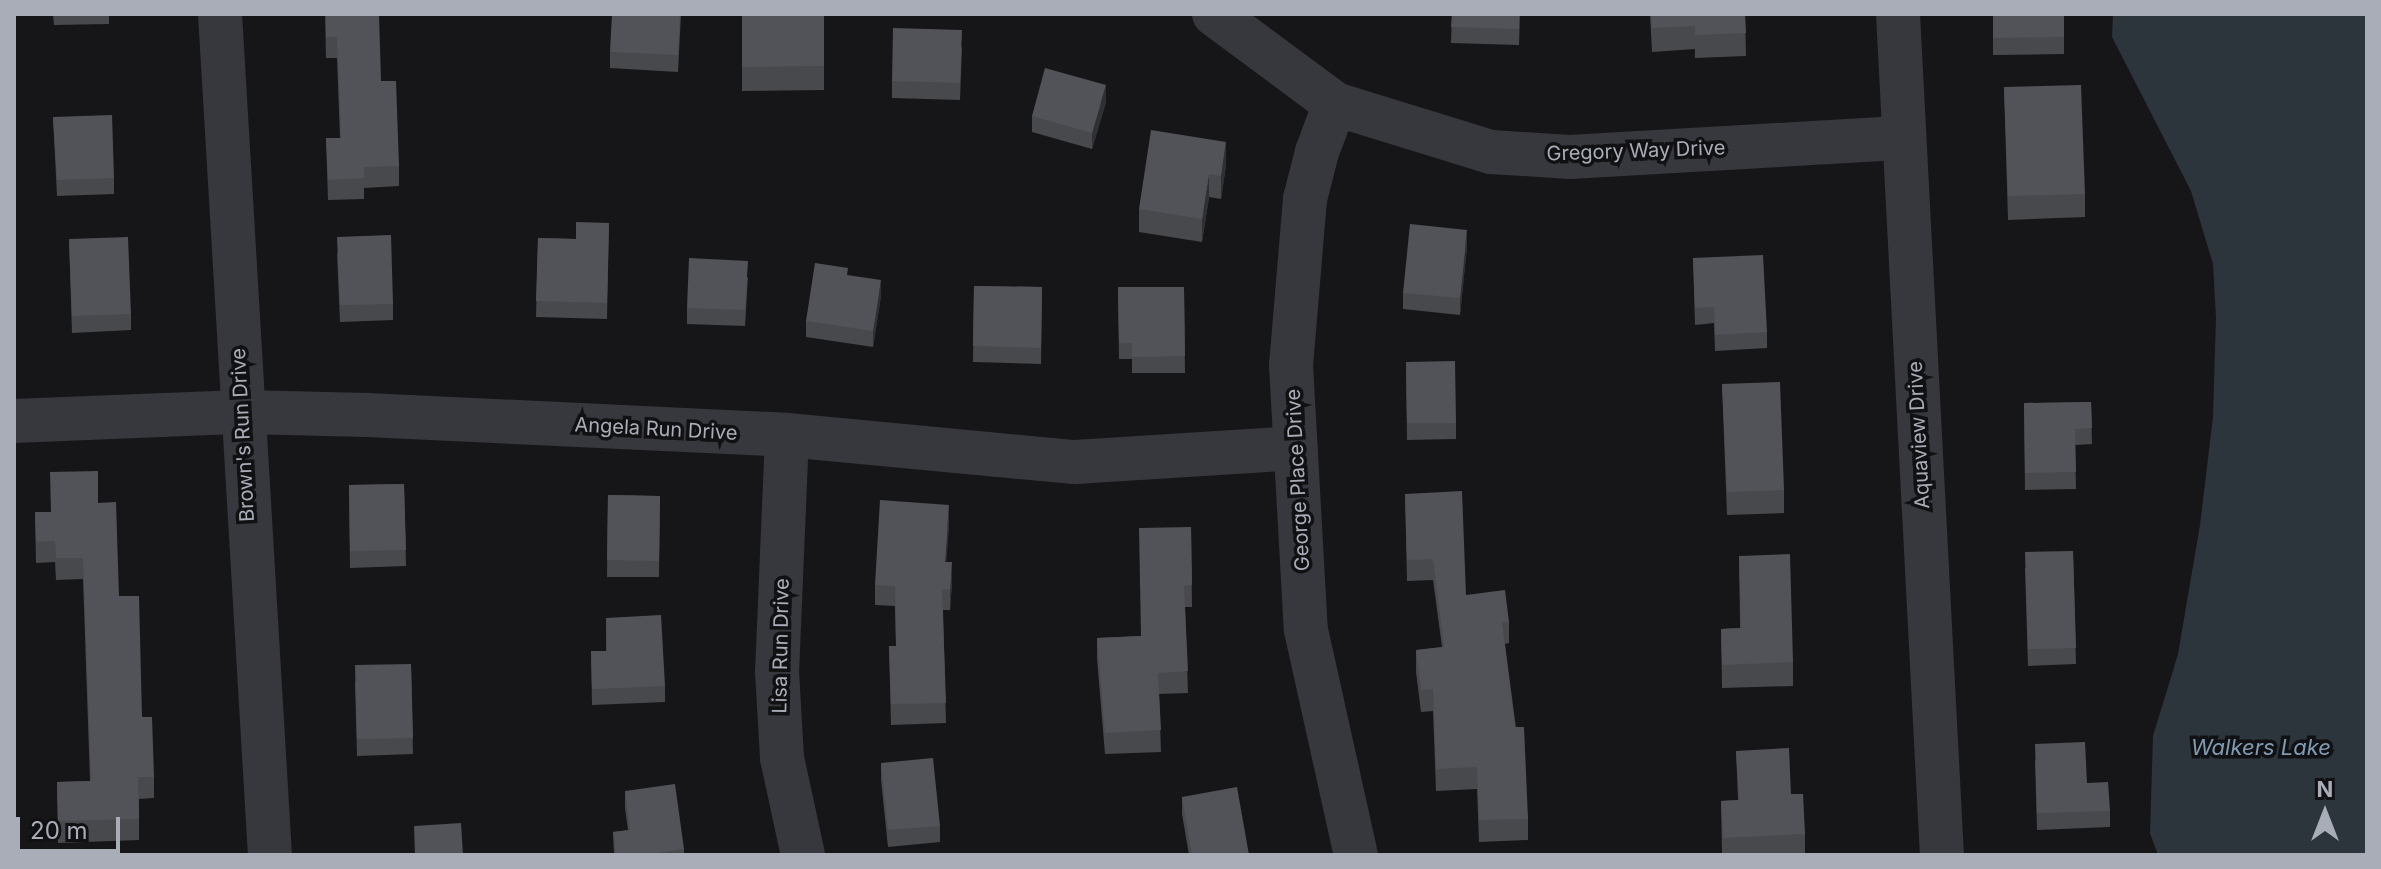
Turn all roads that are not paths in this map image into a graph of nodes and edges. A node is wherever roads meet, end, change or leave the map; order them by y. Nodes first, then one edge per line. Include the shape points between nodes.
1 (220, 14) edge
2 (1214, 14) edge
3 (1898, 14) edge
4 (1335, 104) junction
5 (1903, 138) junction
6 (241, 412) junction
7 (14, 421) edge
8 (787, 435) junction
9 (1296, 448) junction
10 (270, 855) edge
11 (803, 855) edge
12 (1356, 855) edge
13 (1942, 855) edge

1 - 6 street, Brown's Run Drive
2 - 4 street, Gregory Way Drive
3 - 5 street, Aquaview Drive
4 - 5 street, Gregory Way Drive via 1491,152 1570,157
4 - 9 street, George Place Drive via 1305,199 1291,365
5 - 13 street, Aquaview Drive
6 - 7 street, Angela Run Drive
6 - 8 street, Angela Run Drive
6 - 10 street, Brown's Run Drive
8 - 9 street, Angela Run Drive via 1075,462
8 - 11 street, Lisa Run Drive via 777,671 782,758
9 - 12 street, George Place Drive via 1306,630

